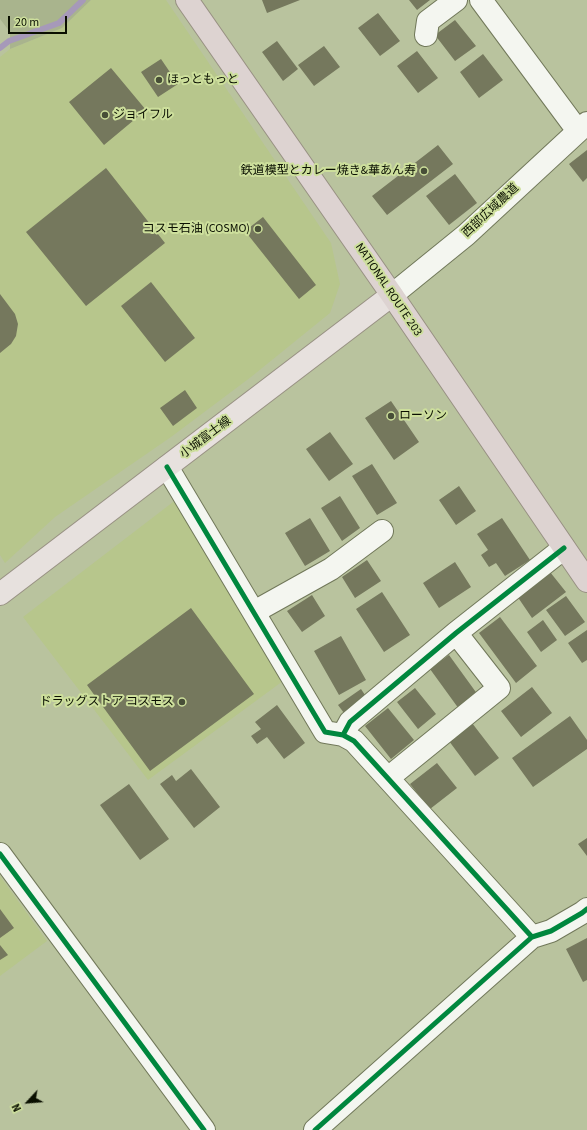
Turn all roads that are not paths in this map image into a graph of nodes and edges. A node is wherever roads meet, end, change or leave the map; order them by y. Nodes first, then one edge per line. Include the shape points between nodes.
1 (187, 0) edge
2 (456, 0) edge
3 (484, 1) edge
4 (426, 35) dead end
5 (583, 127) edge
6 (392, 295) junction
7 (167, 467) junction
8 (382, 531) dead end
9 (564, 548) junction
10 (587, 581) edge
11 (0, 594) edge
12 (254, 612) junction
13 (456, 633) junction
14 (343, 735) junction
15 (388, 778) junction
16 (0, 854) edge
17 (587, 909) edge
18 (532, 937) junction
19 (204, 1130) edge
20 (315, 1130) edge

1 - 6 highway, NATIONAL ROUTE 203
2 - 4 street via 428,20
3 - 5 street
5 - 6 street, 西部広域農道 via 466,235
6 - 7 main road, 小城富士線
6 - 9 highway, NATIONAL ROUTE 203
7 - 11 main road, 小城富士線
7 - 12 street
8 - 12 street via 332,569
9 - 10 highway, NATIONAL ROUTE 203
9 - 13 street
12 - 14 street via 325,732
13 - 14 street via 350,722
13 - 15 street via 499,688
14 - 15 street via 354,741
15 - 18 street
16 - 19 street
17 - 18 street via 551,931
18 - 20 street

